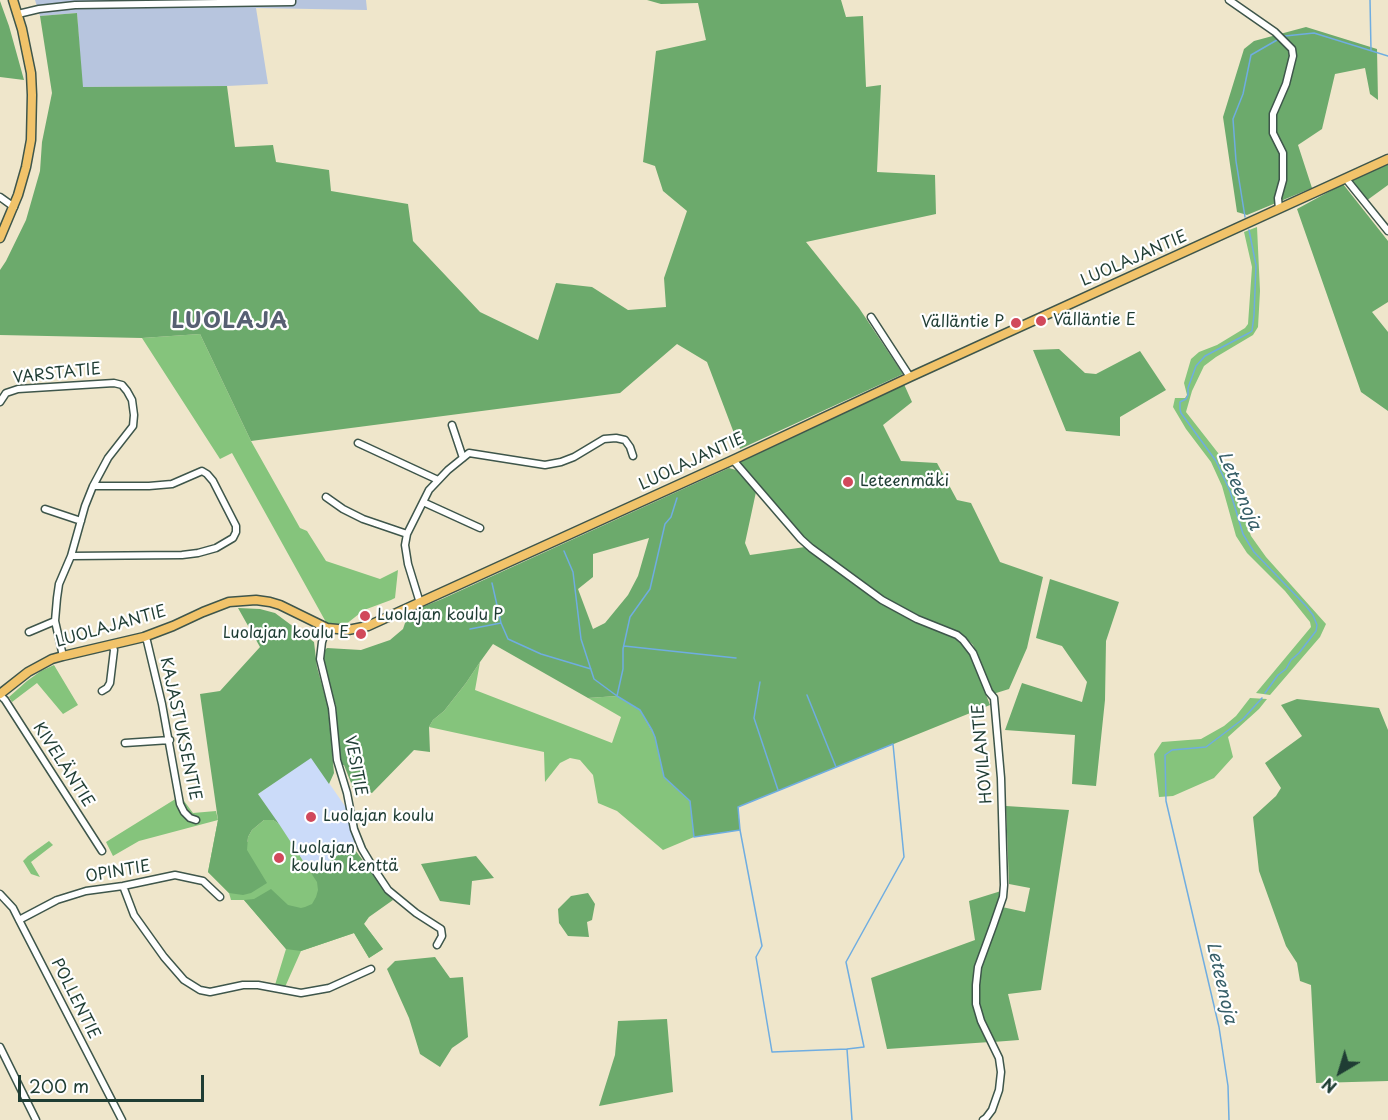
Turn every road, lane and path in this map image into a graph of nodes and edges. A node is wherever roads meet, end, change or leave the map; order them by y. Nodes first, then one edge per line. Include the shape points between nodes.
1 (13, 0) edge
2 (1229, 0) edge
3 (292, 1) edge
4 (133, 2) edge
5 (18, 14) junction
6 (1388, 159) edge
7 (1346, 179) junction
8 (0, 197) edge
9 (14, 207) junction
10 (1280, 209) junction
11 (1388, 231) edge
12 (0, 238) edge
13 (871, 317) dead end
14 (910, 377) junction
15 (0, 402) edge
16 (452, 425) dead end
17 (358, 443) dead end
18 (633, 456) dead end
19 (463, 458) junction
20 (733, 460) junction
21 (438, 480) junction
22 (93, 486) junction
23 (326, 497) dead end
24 (423, 502) junction
25 (45, 509) dead end
26 (81, 521) junction
27 (480, 528) dead end
28 (407, 534) junction
29 (71, 556) junction
30 (420, 603) junction
31 (55, 621) junction
32 (327, 628) junction
33 (29, 632) dead end
34 (144, 637) junction
35 (112, 645) junction
36 (63, 656) junction
37 (102, 691) dead end
38 (0, 694) edge
39 (170, 740) junction
40 (125, 743) dead end
41 (196, 820) dead end
42 (102, 851) dead end
43 (123, 886) junction
44 (0, 894) edge
45 (220, 897) dead end
46 (20, 920) junction
47 (437, 945) dead end
48 (371, 969) dead end
49 (0, 1047) edge
50 (36, 1120) edge
51 (122, 1120) edge
52 (983, 1120) edge

1 - 5 main road
2 - 10 street via 1292,49 1286,84 1273,114 1273,133 1283,153
3 - 4 street
4 - 5 street via 75,5
5 - 9 main road via 31,73 32,118 26,167
6 - 7 main road, LUOLAJANTIE
7 - 10 main road, LUOLAJANTIE
7 - 11 street
8 - 9 street
9 - 12 main road
10 - 14 main road, LUOLAJANTIE
13 - 14 street
14 - 20 main road, LUOLAJANTIE
15 - 22 street, VARSTATIE via 6,393 18,389 122,385 132,400 133,426 108,458
16 - 19 street
17 - 21 street
18 - 19 street via 625,440 616,438 604,439 574,457 546,465 469,453
19 - 21 street
20 - 30 main road, LUOLAJANTIE
20 - 52 street, HOVILANTIE via 811,548 882,600 963,639 994,698 1004,885 978,967 976,1004 1001,1072 992,1110
21 - 24 street
22 - 26 street
22 - 29 street via 172,484 202,471 213,481 237,526 236,532 216,548 198,553
23 - 28 street via 363,519
24 - 27 street
24 - 28 street
25 - 26 street
26 - 29 street
28 - 30 street via 408,564
29 - 31 street via 59,584
30 - 32 main road, LUOLAJANTIE via 368,626 348,630
31 - 33 street
31 - 36 street
32 - 34 main road, LUOLAJANTIE via 280,605 243,600 219,605
32 - 47 street, VESITIE via 320,659 332,708 337,760 354,829 388,890 441,929
34 - 35 main road, LUOLAJANTIE
34 - 39 street, KAJASTUKSENTIE
35 - 36 main road, LUOLAJANTIE
35 - 37 street via 110,683
36 - 38 main road, LUOLAJANTIE via 28,672
38 - 42 street, KIVELÄNTIE
39 - 40 street
39 - 41 street, KAJASTUKSENTIE via 180,804
43 - 45 street, OPINTIE via 175,875 203,881
43 - 46 street, OPINTIE via 57,900
43 - 48 street via 134,915 164,957 184,980 200,990 210,992 258,984 301,993 329,988
44 - 46 street, POLLENTIE
46 - 51 street, POLLENTIE
49 - 50 street

